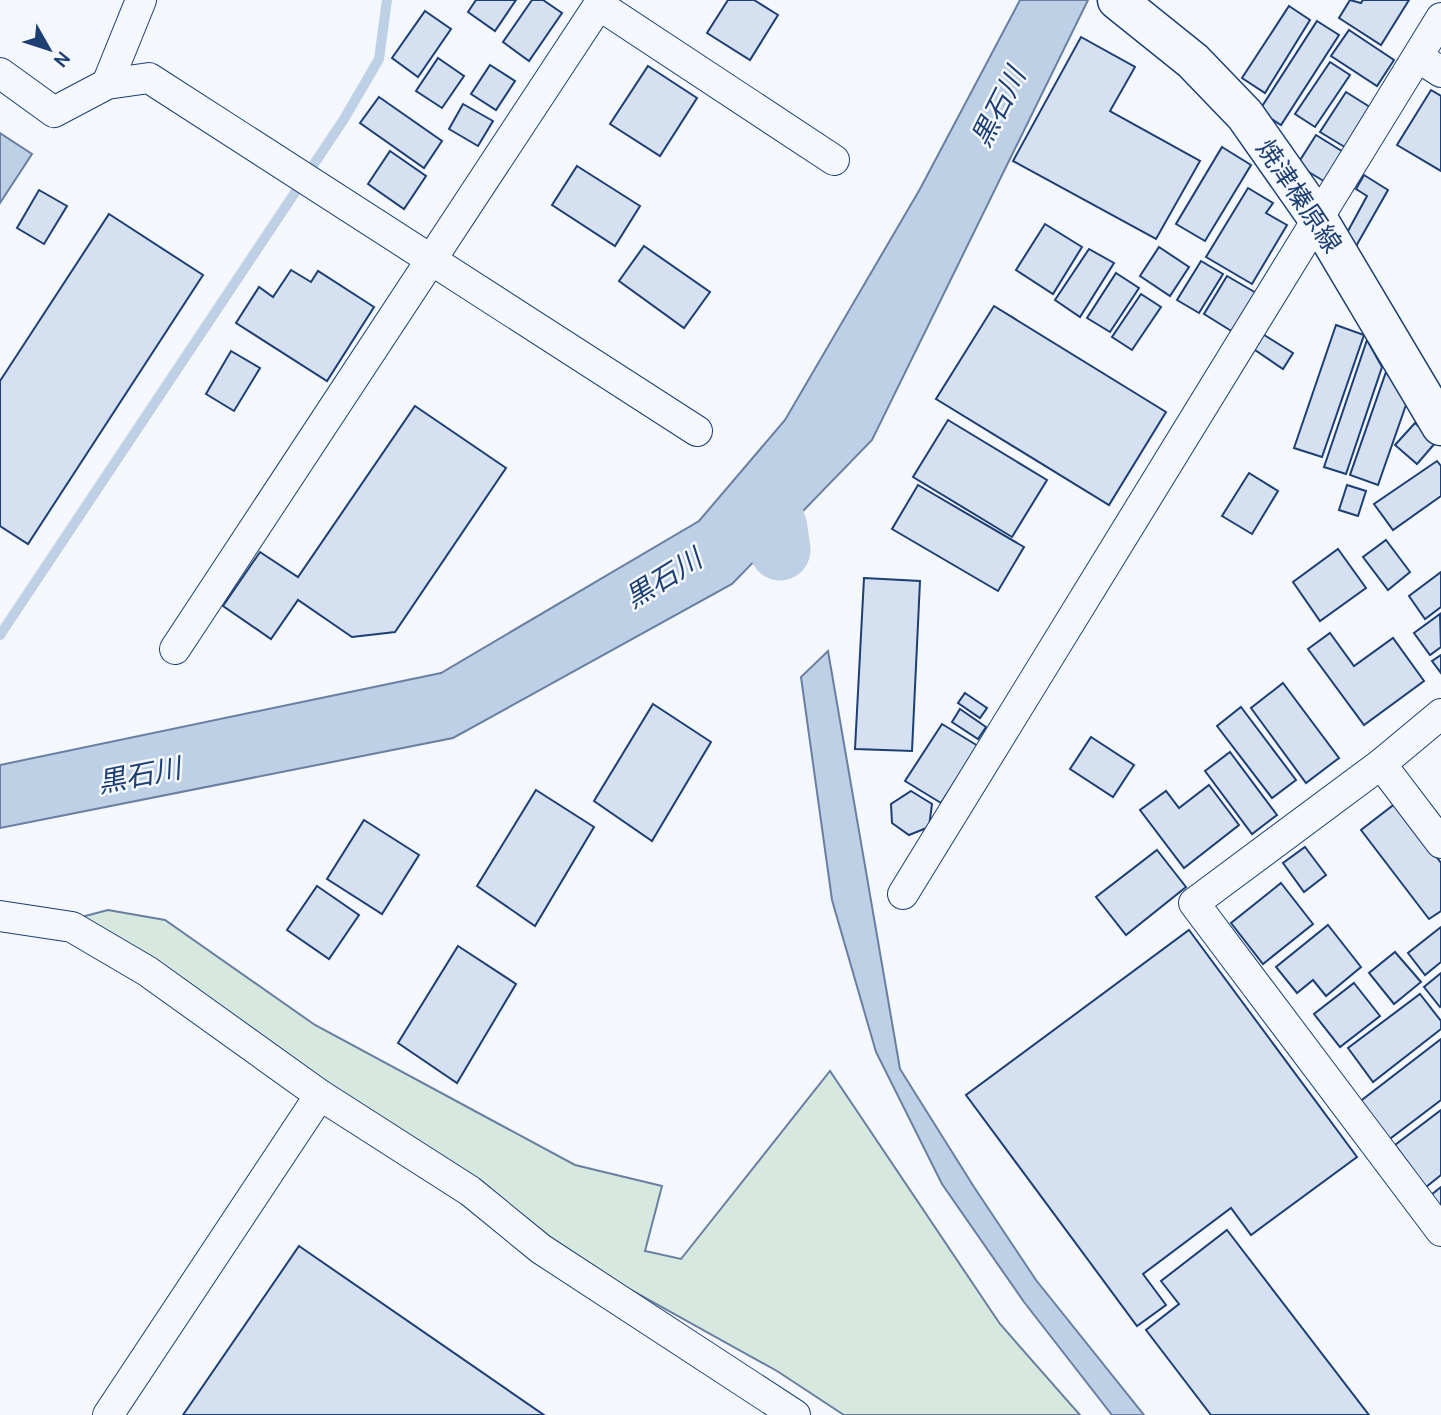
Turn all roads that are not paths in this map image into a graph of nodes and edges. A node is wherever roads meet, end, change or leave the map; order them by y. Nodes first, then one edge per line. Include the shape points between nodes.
1 (141, 0) edge
2 (1117, 0) edge
3 (601, 3) edge
4 (1441, 18) edge
5 (1430, 64) edge
6 (0, 73) edge
7 (107, 85) junction
8 (834, 160) dead end
9 (1318, 219) junction
10 (431, 260) junction
11 (1438, 415) edge
12 (696, 431) dead end
13 (175, 649) dead end
14 (1441, 714) edge
15 (1381, 764) junction
16 (1441, 843) edge
17 (903, 894) dead end
18 (0, 916) edge
19 (320, 1095) junction
20 (1441, 1231) edge
21 (108, 1415) edge
22 (795, 1415) edge

1 - 7 street
2 - 9 main road, 焼津榛原線 via 1193,61 1245,115
3 - 8 street
3 - 10 street
4 - 5 street
5 - 9 street
6 - 7 street via 54,112
7 - 10 street via 149,78
9 - 11 main road, 焼津榛原線
9 - 17 street
10 - 12 street
10 - 13 street
14 - 15 street
15 - 16 street
15 - 20 street via 1194,903
18 - 19 street via 72,927 147,971
19 - 21 street
19 - 22 street via 470,1191 541,1249

